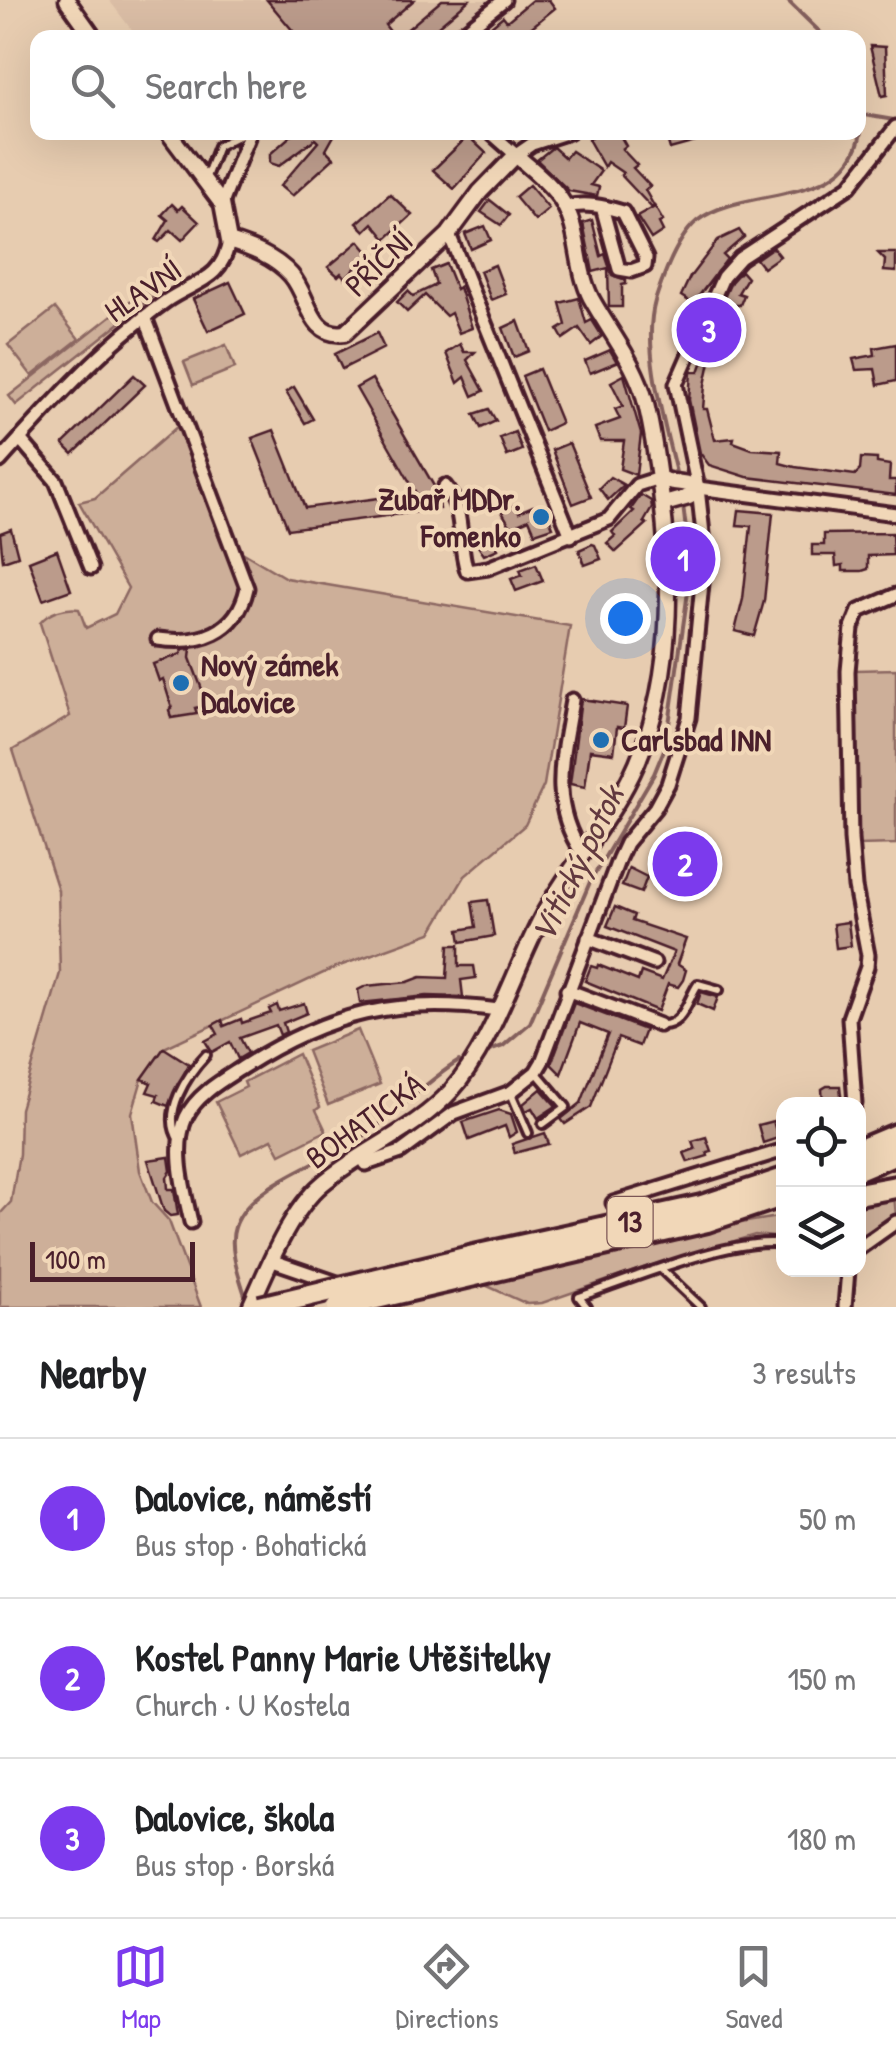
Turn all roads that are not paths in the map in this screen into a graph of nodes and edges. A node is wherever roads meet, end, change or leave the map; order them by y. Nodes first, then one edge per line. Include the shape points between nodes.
1 (67, 0) edge
2 (504, 0) edge
3 (88, 30) edge
4 (466, 30) edge
5 (896, 127) edge
6 (174, 140) edge
7 (231, 140) edge
8 (245, 140) edge
9 (499, 140) edge
10 (544, 140) edge
11 (516, 155) junction
12 (205, 180) junction
13 (222, 204) junction
14 (566, 207) junction
15 (602, 207) junction
16 (449, 234) junction
17 (229, 241) junction
18 (146, 317) junction
19 (20, 438) junction
20 (0, 461) edge
21 (664, 480) junction
22 (445, 486) dead end
23 (691, 489) junction
24 (668, 503) junction
25 (896, 514) edge
26 (571, 536) junction
27 (91, 568) dead end
28 (896, 596) edge
29 (158, 639) dead end
30 (572, 700) dead end
31 (582, 852) junction
32 (588, 938) junction
33 (654, 964) dead end
34 (567, 990) junction
35 (719, 990) dead end
36 (498, 1010) junction
37 (659, 1024) joint
38 (206, 1055) dead end
39 (536, 1072) junction
40 (511, 1092) junction
41 (855, 1097) edge
42 (544, 1124) dead end
43 (528, 1133) dead end
44 (896, 1135) edge
45 (180, 1141) junction
46 (866, 1148) edge
47 (776, 1152) edge
48 (896, 1153) edge
49 (364, 1160) junction
50 (866, 1165) edge
51 (776, 1182) edge
52 (896, 1187) edge
53 (866, 1193) edge
54 (776, 1198) edge
55 (614, 1202) dead end
56 (776, 1208) edge
57 (707, 1220) junction
58 (191, 1222) dead end
59 (896, 1222) edge
60 (866, 1243) edge
61 (776, 1244) edge
62 (273, 1261) junction
63 (476, 1265) junction
64 (661, 1270) junction
65 (847, 1277) edge
66 (250, 1307) edge
67 (260, 1307) edge
68 (338, 1307) edge
69 (390, 1307) edge
70 (587, 1307) edge
71 (700, 1307) edge
72 (845, 1307) edge

1 - 3 street
2 - 4 street
5 - 23 street via 850,186 740,258 723,277 676,384
6 - 12 street
7 - 12 lane via 218,146
8 - 13 street
9 - 11 street
10 - 11 street, PŘÍČNÍ
11 - 14 street
11 - 16 street, PŘÍČNÍ
12 - 13 street
13 - 17 street
14 - 15 street
14 - 21 street via 591,298 642,389
15 - 15 street via 619,269 638,270 646,258 623,212
16 - 17 street, PŘÍČNÍ via 345,333 332,335 320,329 293,277 272,259
16 - 26 street
17 - 18 street, HLAVNÍ via 218,271
18 - 19 street, HLAVNÍ
18 - 29 street via 247,588 236,612 210,635 199,641
19 - 20 street, HLAVNÍ
19 - 27 street via 56,481
21 - 23 street
21 - 24 street, BOHATICKÁ
21 - 26 street via 636,485 609,519
22 - 26 street via 457,500 467,572
23 - 24 street
23 - 25 street
23 - 32 street via 704,552 689,718 668,784 626,843
24 - 31 street, BOHATICKÁ via 668,611 650,726 623,792
28 - 41 street via 859,611 848,672 852,859 868,955 849,1018
30 - 31 street via 559,783 570,834
31 - 36 street, BOHATICKÁ
32 - 33 street
32 - 34 street
34 - 37 street
34 - 39 street
35 - 37 lane via 698,984 674,1024
36 - 45 street via 409,1006 330,1021 285,1040 201,1096
36 - 49 street, BOHATICKÁ via 450,1092
38 - 45 lane via 176,1103 172,1126
39 - 40 street
39 - 42 lane via 566,1108
40 - 43 lane
40 - 49 street via 454,1113 401,1152
44 - 46 highway
45 - 58 street
47 - 55 street
48 - 50 highway
49 - 62 street, BOHATICKÁ via 310,1196
51 - 63 highway, 13
52 - 53 highway
54 - 57 highway, 13
56 - 57 highway
57 - 63 highway, 13
59 - 60 street
61 - 64 lane via 749,1242
62 - 66 street, BOHATICKÁ
62 - 69 street
63 - 67 highway, 13, bridge
63 - 68 highway, 13, bridge
64 - 70 lane via 579,1297
64 - 71 lane
65 - 72 street

